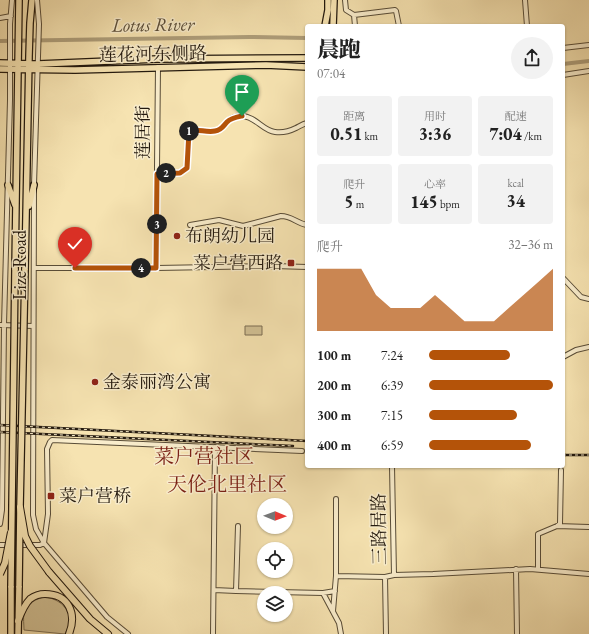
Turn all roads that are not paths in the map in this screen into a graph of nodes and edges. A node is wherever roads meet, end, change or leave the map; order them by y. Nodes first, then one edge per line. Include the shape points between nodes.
1 (12, 0) edge
2 (19, 0) edge
3 (32, 0) edge
4 (37, 0) edge
5 (328, 0) edge
6 (334, 0) edge
7 (345, 0) edge
8 (525, 0) edge
9 (354, 15) junction
10 (11, 16) junction
11 (0, 18) edge
12 (325, 24) edge
13 (332, 24) edge
14 (355, 24) edge
15 (399, 24) edge
16 (527, 24) edge
17 (589, 45) edge
18 (565, 48) edge
19 (305, 58) edge
20 (18, 60) junction
21 (10, 61) junction
22 (0, 63) edge
23 (29, 63) junction
24 (38, 67) junction
25 (158, 67) junction
26 (305, 67) edge
27 (0, 70) edge
28 (10, 70) junction
29 (18, 70) junction
30 (29, 70) junction
31 (589, 71) edge
32 (565, 74) edge
33 (305, 123) edge
34 (157, 174) junction
35 (8, 185) junction
36 (34, 185) junction
37 (16, 209) junction
38 (27, 216) junction
39 (190, 225) dead end
40 (305, 225) edge
41 (305, 267) edge
42 (34, 268) junction
43 (156, 268) junction
44 (565, 280) edge
45 (589, 299) edge
46 (2, 325) edge
47 (33, 326) junction
48 (589, 347) edge
49 (565, 356) edge
50 (215, 447) junction
51 (302, 451) dead end
52 (392, 468) edge
53 (561, 470) dead end
54 (336, 499) dead end
55 (20, 507) junction
56 (0, 524) edge
57 (238, 526) dead end
58 (557, 526) junction
59 (589, 527) edge
60 (11, 532) junction
61 (44, 544) junction
62 (0, 545) edge
63 (516, 569) junction
64 (538, 569) junction
65 (0, 574) edge
66 (394, 574) junction
67 (589, 574) edge
68 (336, 576) junction
69 (386, 577) junction
70 (214, 590) junction
71 (236, 591) junction
72 (335, 591) junction
73 (323, 593) junction
74 (333, 612) junction
75 (18, 621) junction
76 (10, 634) edge
77 (18, 634) edge
78 (69, 634) edge
79 (108, 634) edge
80 (128, 634) edge
81 (213, 634) edge
82 (341, 634) edge
83 (386, 634) edge
84 (516, 634) edge

1 - 10 street, Lize Road
2 - 20 main road, Lize Road
3 - 23 main road, Lize Road
4 - 24 street, Lize Road
5 - 12 main road
6 - 13 main road
7 - 9 street via 346,10
8 - 16 street
9 - 14 street
9 - 15 street via 395,10
10 - 11 street
10 - 21 street, Lize Road
17 - 18 street
19 - 24 main road, 莲花河东侧路 via 158,59
20 - 21 main road, 莲花河东侧路
20 - 23 main road, 莲花河东侧路
20 - 29 main road, Lize Road
21 - 22 main road, 莲花河东侧路
21 - 28 street, Lize Road
23 - 24 main road, 莲花河东侧路
23 - 30 main road, Lize Road
24 - 25 main road, 莲花河东侧路 via 75,70
24 - 30 main road, 莲花河东侧路
24 - 36 street, Lize Road
25 - 26 main road, 莲花河东侧路
25 - 34 street, 莲居街
27 - 28 main road, 莲花河东侧路
28 - 29 main road, 莲花河东侧路
28 - 35 street, Lize Road
29 - 30 main road, 莲花河东侧路
29 - 37 main road, Lize Road
30 - 38 main road, Lize Road
31 - 32 street
33 - 34 street via 286,132 273,132 242,116 231,119 223,128 215,131 194,129 189,131 187,168 180,173
34 - 43 street, 莲居街
35 - 37 main road
35 - 46 street, Lize Road
36 - 38 main road
36 - 42 street, Lize Road
37 - 60 main road, Lize Road, bridge
38 - 55 main road, Lize Road, bridge
39 - 40 street via 219,220 243,226 281,216 291,217
41 - 43 street
42 - 43 street
42 - 47 street, Lize Road
44 - 45 street via 581,298
46 - 47 street
46 - 56 street, Lize Road
47 - 61 street, Lize Road via 33,515 36,529
48 - 49 street
50 - 51 street
50 - 61 street via 52,440 47,449 48,514
50 - 70 street
52 - 66 street, 三路居路
53 - 58 street via 560,524
54 - 68 street
55 - 75 main road, Lize Road, bridge
55 - 79 highway, bridge via 25,536 30,546 90,619
57 - 71 street
58 - 59 street
58 - 64 street via 538,534
60 - 65 highway, bridge via 5,563
60 - 76 main road, Lize Road, bridge
61 - 62 street
61 - 80 street, Lize Road via 107,617
63 - 64 street
63 - 66 street
63 - 84 street
64 - 67 street
66 - 69 street, 三路居路
68 - 69 street
68 - 72 street
69 - 83 street, 三路居路
70 - 71 street
70 - 81 street
71 - 73 street
72 - 73 street
72 - 74 street
73 - 74 street
74 - 82 street
75 - 77 main road, Lize Road
75 - 78 highway via 31,598 50,594 65,601 71,610 73,618

